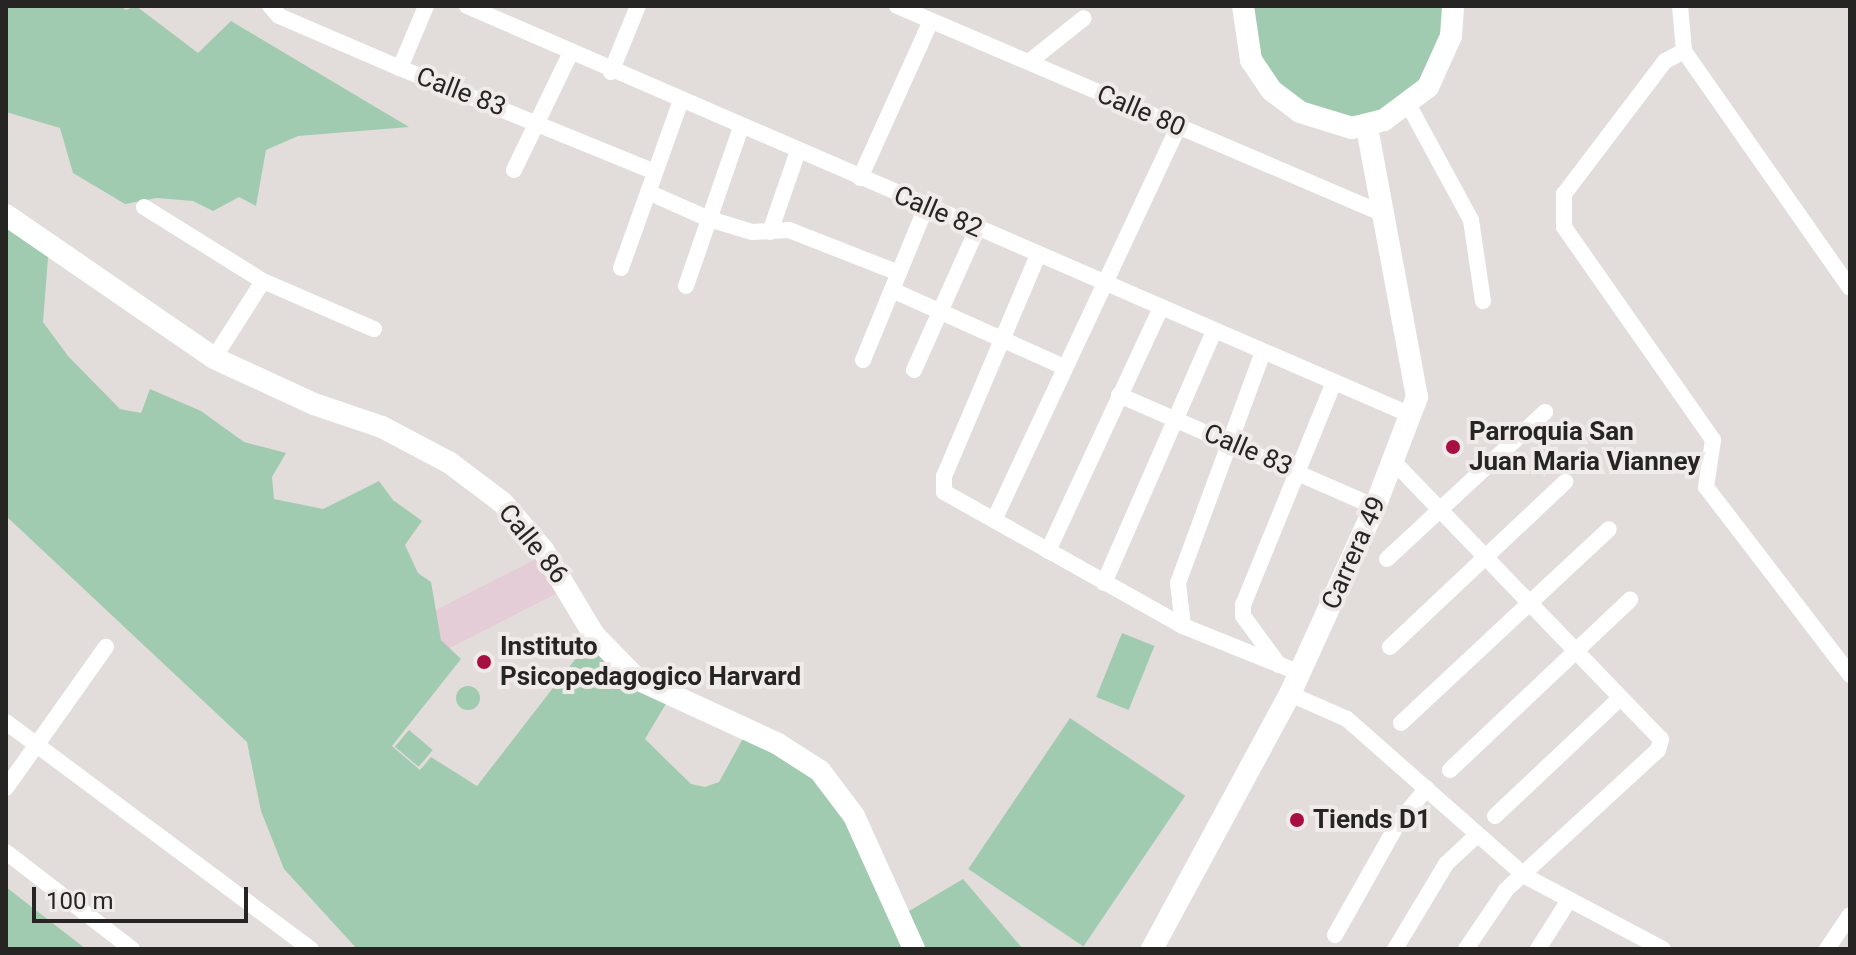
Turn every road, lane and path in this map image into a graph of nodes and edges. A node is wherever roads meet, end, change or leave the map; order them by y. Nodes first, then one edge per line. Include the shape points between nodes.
1 (270, 6) edge
2 (426, 6) edge
3 (467, 6) edge
4 (638, 6) edge
5 (897, 6) edge
6 (1243, 6) edge
7 (1453, 6) edge
8 (1680, 6) edge
9 (1084, 18) dead end
10 (931, 21) junction
11 (1684, 51) junction
12 (570, 54) junction
13 (1029, 62) junction
14 (400, 68) junction
15 (611, 72) junction
16 (681, 100) junction
17 (1408, 104) junction
18 (537, 122) junction
19 (1367, 126) junction
20 (741, 127) junction
21 (1178, 127) junction
22 (798, 151) junction
23 (514, 170) dead end
24 (655, 172) junction
25 (860, 178) junction
26 (648, 192) junction
27 (144, 207) dead end
28 (926, 207) junction
29 (6, 215) edge
30 (1386, 215) junction
31 (709, 219) junction
32 (977, 229) junction
33 (770, 232) junction
34 (1038, 255) junction
35 (621, 268) dead end
36 (899, 273) junction
37 (263, 281) junction
38 (1101, 283) junction
39 (686, 286) dead end
40 (1850, 288) edge
41 (892, 290) junction
42 (1483, 301) dead end
43 (1161, 308) junction
44 (940, 312) junction
45 (374, 329) dead end
46 (1214, 331) junction
47 (1001, 339) junction
48 (1263, 352) junction
49 (214, 358) junction
50 (863, 360) dead end
51 (1062, 366) junction
52 (914, 370) dead end
53 (1334, 382) junction
54 (1119, 395) junction
55 (1545, 412) dead end
56 (1411, 415) junction
57 (1174, 418) junction
58 (1229, 441) junction
59 (1394, 462) junction
60 (1298, 472) junction
61 (1565, 482) dead end
62 (1375, 507) junction
63 (1439, 508) junction
64 (995, 518) junction
65 (1609, 529) dead end
66 (1048, 551) junction
67 (1486, 556) junction
68 (1387, 559) dead end
69 (1104, 583) junction
70 (1630, 600) dead end
71 (1530, 603) junction
72 (1183, 626) junction
73 (106, 647) dead end
74 (1390, 647) dead end
75 (1575, 651) junction
76 (1850, 675) edge
77 (1290, 677) junction
78 (1620, 698) junction
79 (6, 722) edge
80 (1401, 723) dead end
81 (38, 745) junction
82 (1450, 770) dead end
83 (6, 788) edge
84 (1427, 788) junction
85 (1495, 816) dead end
86 (1477, 835) junction
87 (6, 852) edge
88 (1525, 876) junction
89 (1569, 900) junction
90 (1850, 915) edge
91 (1335, 935) dead end
92 (132, 949) edge
93 (311, 949) edge
94 (914, 949) edge
95 (1152, 949) edge
96 (1395, 949) edge
97 (1466, 949) edge
98 (1538, 949) edge
99 (1663, 949) edge
100 (1827, 949) edge

1 - 14 street, Calle 83 via 279,16
2 - 14 street
3 - 12 street, Calle 82
4 - 15 street
5 - 10 street, Calle 80
6 - 19 main road via 1251,60 1283,101 1322,121
7 - 17 main road via 1443,59 1428,87
8 - 11 street
9 - 13 street
10 - 13 street, Calle 80
10 - 25 street
11 - 40 street
11 - 76 street via 1665,61 1564,194 1564,227 1713,440 1706,487
12 - 15 street, Calle 82
12 - 18 street
13 - 21 street, Calle 80
14 - 18 street, Calle 83
15 - 16 street, Calle 82
16 - 20 street, Calle 82
16 - 24 street
17 - 19 main road
17 - 42 street via 1471,220
18 - 23 street
18 - 24 street, Calle 83
19 - 30 main road, Carrera 49
20 - 22 street, Calle 82
20 - 31 street
21 - 30 street, Calle 80
21 - 38 street
22 - 25 street, Calle 82
22 - 33 street
24 - 26 street
25 - 28 street, Calle 82
26 - 31 street
26 - 35 street
27 - 37 street
28 - 32 street, Calle 82
28 - 36 street
29 - 49 main road, Calle 86
30 - 56 main road, Carrera 49 via 1417,397
31 - 33 street
31 - 39 street
32 - 34 street, Calle 82
32 - 44 street
33 - 36 street via 789,230
34 - 38 street, Calle 82
34 - 47 street
36 - 41 street
37 - 45 street
37 - 49 street
38 - 43 street, Calle 82
38 - 51 street
41 - 44 street
41 - 50 street
43 - 46 street, Calle 82
43 - 54 street
44 - 47 street
44 - 52 street
46 - 48 street, Calle 82
46 - 57 street
47 - 51 street
47 - 64 street via 944,476 944,492
48 - 53 street, Calle 82
48 - 58 street
49 - 94 main road, Calle 86 via 314,404 382,427 450,463 503,503 543,550 594,635 637,679 778,744 820,771 859,825
51 - 64 street
53 - 56 street, Calle 82
53 - 60 street
54 - 57 street, Calle 83
54 - 66 street
55 - 63 street
56 - 59 main road, Carrera 49
57 - 58 street, Calle 83
57 - 69 street
58 - 60 street, Calle 83
58 - 72 street via 1178,583
59 - 62 main road, Carrera 49
59 - 63 street
60 - 62 street, Calle 83
60 - 77 street via 1243,605 1243,616
61 - 67 street
62 - 77 main road, Carrera 49
63 - 67 street
63 - 68 street
64 - 66 street
65 - 71 street
66 - 69 street
67 - 71 street
67 - 74 street
69 - 72 street
70 - 75 street
71 - 75 street
71 - 80 street
72 - 77 street
73 - 81 street
75 - 78 street
75 - 82 street
77 - 84 street
77 - 95 main road, Carrera 49
78 - 85 street
78 - 88 street via 1658,733 1658,750
79 - 81 street
81 - 83 street
81 - 93 street
84 - 86 street
84 - 91 street via 1398,823
86 - 88 street
86 - 96 street via 1446,864
87 - 92 street
88 - 89 street
88 - 97 street via 1506,890
89 - 98 street
89 - 99 street
90 - 100 street

